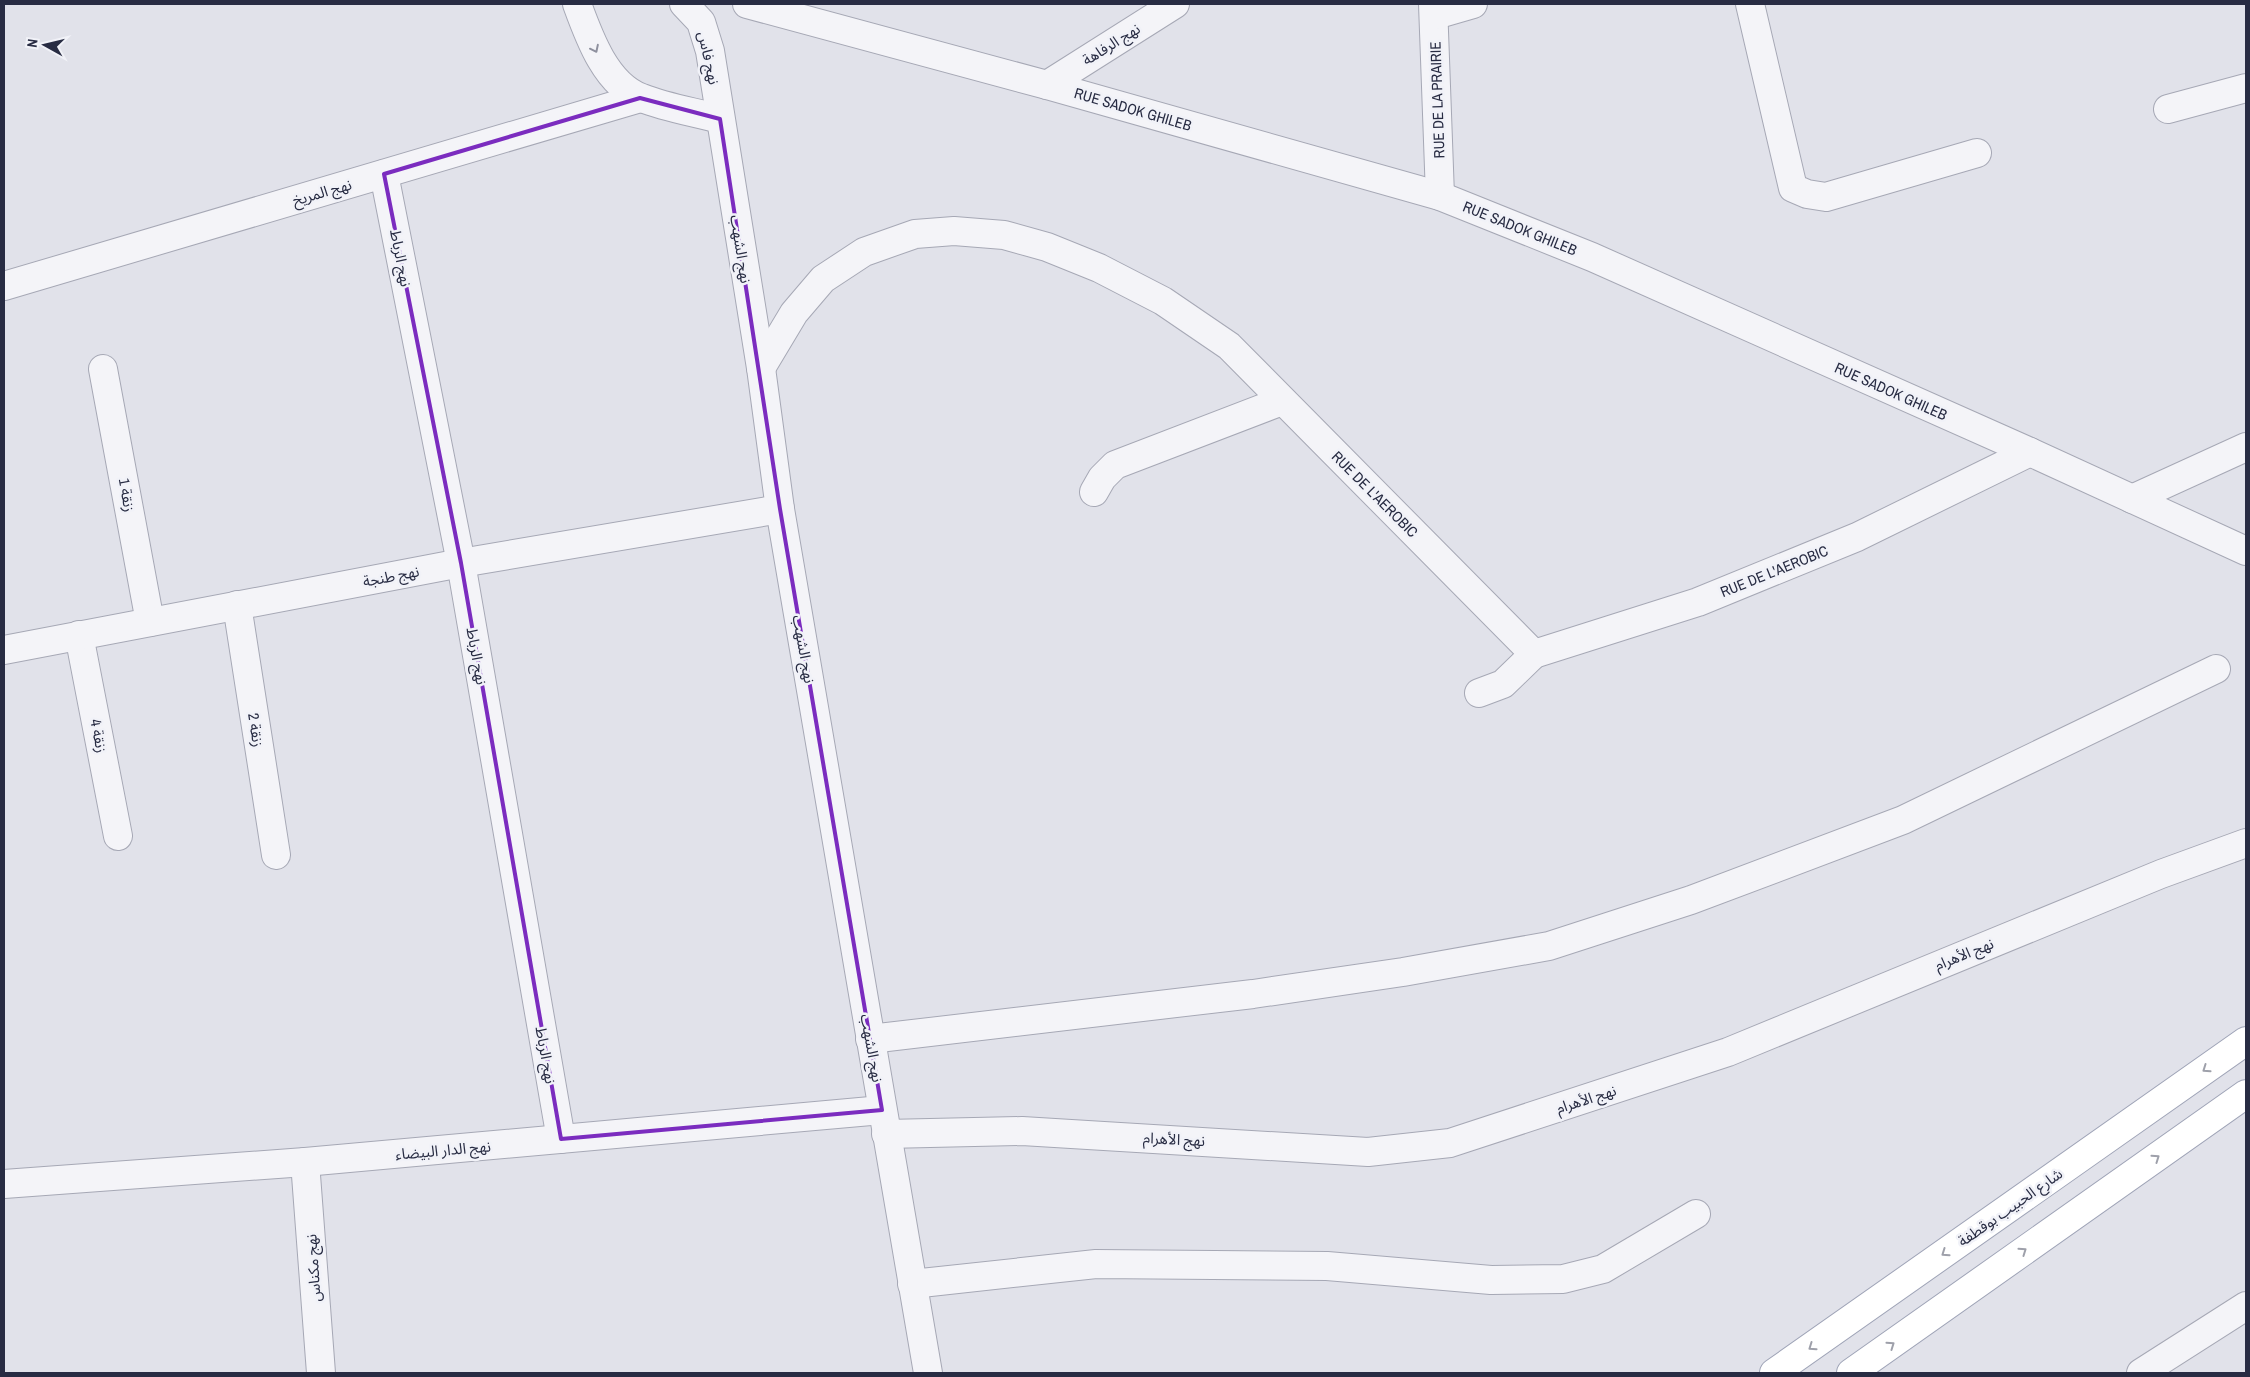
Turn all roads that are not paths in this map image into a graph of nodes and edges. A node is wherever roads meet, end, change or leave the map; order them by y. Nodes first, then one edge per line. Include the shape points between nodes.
1 (577, 4) edge
2 (684, 4) edge
3 (1175, 4) edge
4 (1473, 4) edge
5 (1750, 4) edge
6 (752, 5) edge
7 (1434, 9) edge
8 (1047, 85) junction
9 (2246, 88) edge
10 (640, 98) junction
11 (2168, 109) dead end
12 (720, 119) junction
13 (1977, 153) dead end
14 (384, 174) junction
15 (1440, 196) junction
16 (4, 286) edge
17 (760, 368) junction
18 (104, 369) dead end
19 (1282, 400) junction
20 (2246, 447) edge
21 (2030, 452) junction
22 (1094, 492) dead end
23 (2132, 499) junction
24 (780, 509) junction
25 (2246, 552) edge
26 (461, 563) junction
27 (237, 605) junction
28 (150, 622) junction
29 (79, 635) junction
30 (4, 650) edge
31 (1534, 654) junction
32 (2216, 668) dead end
33 (1479, 693) dead end
34 (118, 836) dead end
35 (2246, 843) edge
36 (276, 855) dead end
37 (870, 1039) junction
38 (2246, 1040) edge
39 (2246, 1094) edge
40 (884, 1122) junction
41 (561, 1139) junction
42 (305, 1162) junction
43 (4, 1184) edge
44 (1696, 1214) dead end
45 (912, 1284) junction
46 (2246, 1306) edge
47 (320, 1373) edge
48 (928, 1373) edge
49 (1774, 1373) edge
50 (1851, 1373) edge
51 (2142, 1373) edge

1 -> 10 street via 600,60 616,80
2 - 12 street, نهج فاس via 701,22 710,50
3 - 8 street, نهج الرفاهة
4 - 7 street
5 - 13 street via 1793,188 1826,197
6 - 8 street, RUE SADOK GHILEB
7 - 15 street, RUE DE LA PRAIRIE
8 - 15 street, RUE SADOK GHILEB
9 - 11 street
10 - 12 street
10 - 14 street, نهج المريخ
12 - 17 street, نهج الشهب
14 - 16 street, نهج المريخ
14 - 26 street, نهج الرباط
15 - 21 street, RUE SADOK GHILEB via 1592,257
17 - 19 street, RUE DE L'AEROBIC via 794,313 823,279 864,252 914,234 954,231 1004,235 1047,247 1099,268 1163,301 1230,346
17 - 24 street, نهج الشهب
18 - 28 street, زنقة 1
19 - 22 street via 1116,465 1102,478
19 - 31 street, RUE DE L'AEROBIC
20 - 23 street
21 - 23 street, RUE SADOK GHILEB
21 - 31 street, RUE DE L'AEROBIC via 1857,537 1698,602
23 - 25 street, RUE SADOK GHILEB
24 - 26 street, نهج طنجة
24 - 37 street, نهج الشهب
26 - 27 street, نهج طنجة
26 - 41 street, نهج الرباط
27 - 28 street, نهج طنجة
27 - 36 street, زنقة 2
28 - 29 street, نهج طنجة
29 - 30 street, نهج طنجة
29 - 34 street, زنقة 4
31 - 33 street via 1503,684
32 - 37 street via 1902,820 1691,900 1549,946 1253,994
35 - 40 street, نهج الأهرام via 2161,874 1728,1052 1450,1143 1368,1152
37 - 40 street, نهج الشهب
38 -> 49 main road, شارع الحبيب بوقطفة
50 -> 39 main road
40 - 41 street, نهج الدار البيضاء
40 - 45 street, نهج الشهب
41 - 42 street, نهج الدار البيضاء
42 - 43 street, نهج الدار البيضاء
42 - 47 street, نهج مكناس
44 - 45 street via 1603,1269 1563,1279 1492,1280 1328,1266 1096,1264
45 - 48 street, نهج الشهب
46 - 51 street

